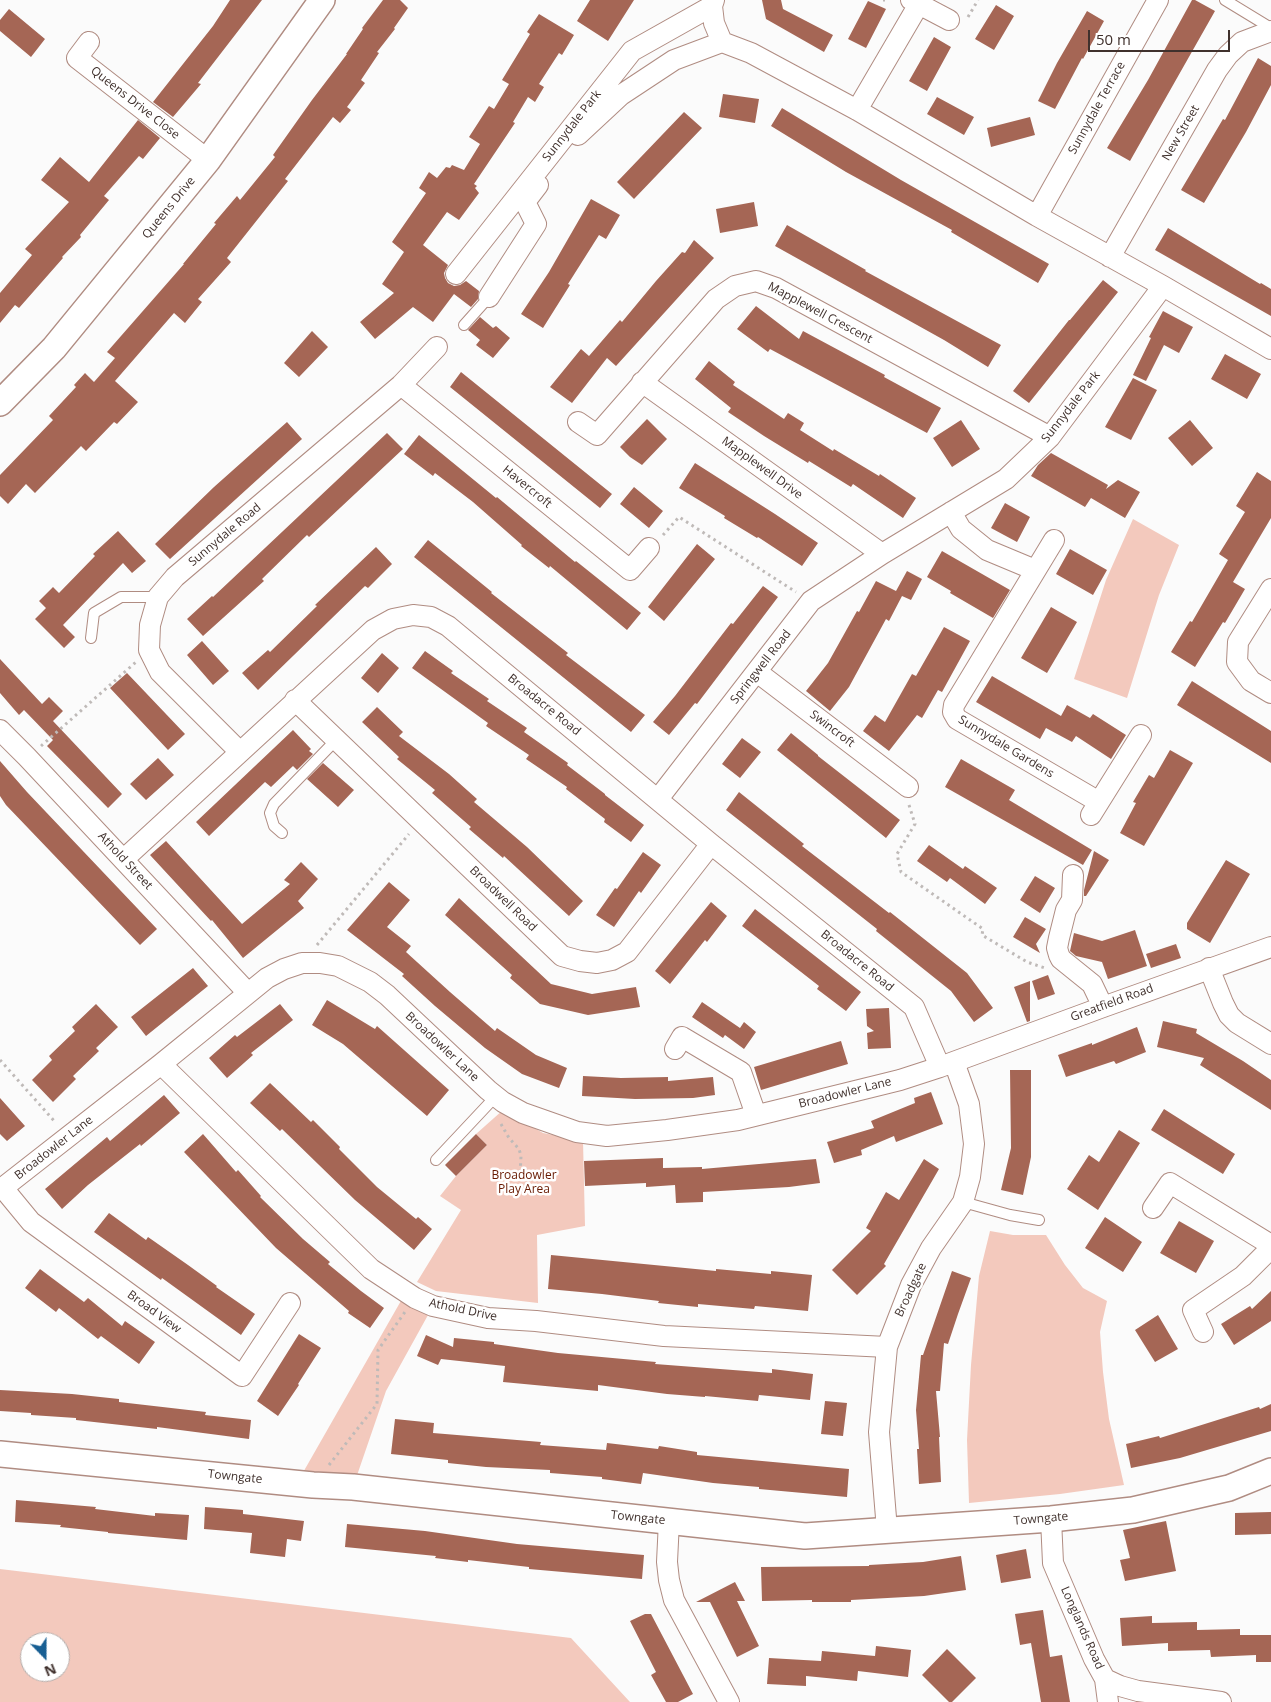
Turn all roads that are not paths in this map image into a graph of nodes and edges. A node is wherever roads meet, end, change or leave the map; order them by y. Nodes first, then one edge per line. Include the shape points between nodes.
1 (322, 0) edge
2 (1158, 0) edge
3 (1225, 0) edge
4 (915, 2) edge
5 (713, 3) edge
6 (949, 20) dead end
7 (1271, 29) edge
8 (89, 42) dead end
9 (722, 42) junction
10 (858, 110) junction
11 (208, 160) junction
12 (1037, 216) junction
13 (1110, 256) junction
14 (456, 274) dead end
15 (1163, 286) junction
16 (489, 297) joint
17 (464, 325) dead end
18 (437, 347) dead end
19 (1271, 349) edge
20 (642, 382) junction
21 (401, 384) junction
22 (0, 403) edge
23 (578, 422) dead end
24 (1050, 437) junction
25 (951, 512) junction
26 (1054, 540) dead end
27 (649, 548) road end
28 (882, 554) junction
29 (1035, 570) junction
30 (1271, 589) edge
31 (158, 597) junction
32 (91, 638) dead end
33 (757, 672) junction
34 (1271, 693) edge
35 (296, 700) junction
36 (0, 730) edge
37 (1141, 736) dead end
38 (336, 740) junction
39 (240, 752) junction
40 (908, 787) road end
41 (658, 799) junction
42 (282, 833) dead end
43 (711, 844) junction
44 (124, 860) junction
45 (1074, 875) dead end
46 (1271, 947) edge
47 (1209, 968) junction
48 (248, 993) junction
49 (1102, 1006) junction
50 (1271, 1044) edge
51 (675, 1049) dead end
52 (161, 1064) junction
53 (947, 1065) junction
54 (492, 1101) junction
55 (756, 1115) junction
56 (436, 1160) dead end
57 (1, 1189) edge
58 (963, 1202) junction
59 (1153, 1208) dead end
60 (1039, 1220) dead end
61 (1271, 1247) edge
62 (290, 1303) dead end
63 (1203, 1332) dead end
64 (887, 1347) junction
65 (0, 1454) edge
66 (1271, 1471) edge
67 (1051, 1519) junction
68 (669, 1521) junction
69 (887, 1530) junction
70 (1105, 1679) junction
71 (729, 1702) edge
72 (1108, 1702) edge
73 (1222, 1702) edge

1 - 11 street, Queens Drive
2 - 12 street, Sunnydale Terrace
3 - 7 lane
4 - 6 street
4 - 10 street
5 - 9 street, Sunnydale Park via 714,23
5 - 14 street, Sunnydale Park via 632,50
7 - 13 street, New Street via 1242,42 1222,62
8 - 11 street, Queens Drive Close via 77,58
9 - 10 street via 751,52
9 - 16 street, Sunnydale Park via 666,65 621,95 574,139 525,202 536,224
10 - 12 street
11 - 22 street, Queens Drive via 54,348
12 - 13 street
13 - 15 street
15 - 19 street
15 - 24 street, Sunnydale Park
16 - 17 lane
18 - 21 street, Sunnydale Road
20 - 23 street, Mapplewell Crescent via 597,435
20 - 24 street, Mapplewell Crescent via 716,299 735,286 756,281 776,288
20 - 28 street, Mapplewell Drive
21 - 27 street, Havercroft via 630,570
21 - 31 street, Sunnydale Road via 175,577
24 - 25 street, Sunnydale Park via 1006,479
25 - 28 street, Sunnydale Park
25 - 29 street via 961,529 987,550
26 - 29 street, Sunnydale Gardens
28 - 33 street, Springwell Road via 811,602
29 - 37 street, Sunnydale Gardens via 954,705 957,720 1095,809
30 - 34 street via 1238,642 1237,662 1251,681
31 - 32 lane via 121,596 94,613
31 - 39 street, Sunnydale Road via 150,625 149,650 160,672
33 - 40 street, Swincroft
33 - 41 street, Springwell Road
35 - 38 street, Broadwell Road
35 - 39 street, Broadacre Road
35 - 41 street, Broadacre Road via 373,630 394,618 431,617 448,626
36 - 44 street, Athold Street
38 - 42 lane via 274,804 270,813 274,826
38 - 43 street, Broadwell Road via 562,956 580,961 597,963 612,960 626,952
39 - 44 street, Broadacre Road
41 - 43 street, Broadacre Road
43 - 53 street, Broadacre Road via 914,1007
44 - 48 street, Athold Street
45 - 49 street via 1072,900 1066,910 1057,948 1061,960 1092,984
46 - 47 street, Greatfield Road
47 - 49 street, Greatfield Road
47 - 50 street via 1229,1015
48 - 52 street, Broadowler Lane
48 - 54 street, Broadowler Lane via 267,978 302,963 338,966 370,982 387,995
49 - 53 street, Greatfield Road
51 - 55 street via 682,1037 741,1072
52 - 57 street, Broadowler Lane
52 - 64 street, Athold Drive via 370,1269 433,1306 488,1318 664,1336
53 - 55 street, Broadowler Lane via 900,1080
53 - 58 street, Broadgate via 969,1104 974,1144
54 - 55 street, Broadowler Lane via 577,1132 607,1136
54 - 56 lane
57 - 62 street, Broad View via 31,1222 242,1376
58 - 60 lane
58 - 64 street, Broadgate via 931,1248 911,1285
59 - 61 street via 1170,1183
61 - 63 street via 1243,1276 1192,1310
64 - 69 street, Broadgate via 879,1432
65 - 68 street, Towngate
66 - 67 street, Towngate via 1229,1488 1133,1510
67 - 69 street, Towngate
67 - 70 street, Longlands Road via 1053,1563
68 - 69 street, Towngate via 806,1536
68 - 71 street via 668,1580 674,1600
70 - 72 street
70 - 73 street, Longlands Road via 1138,1691

